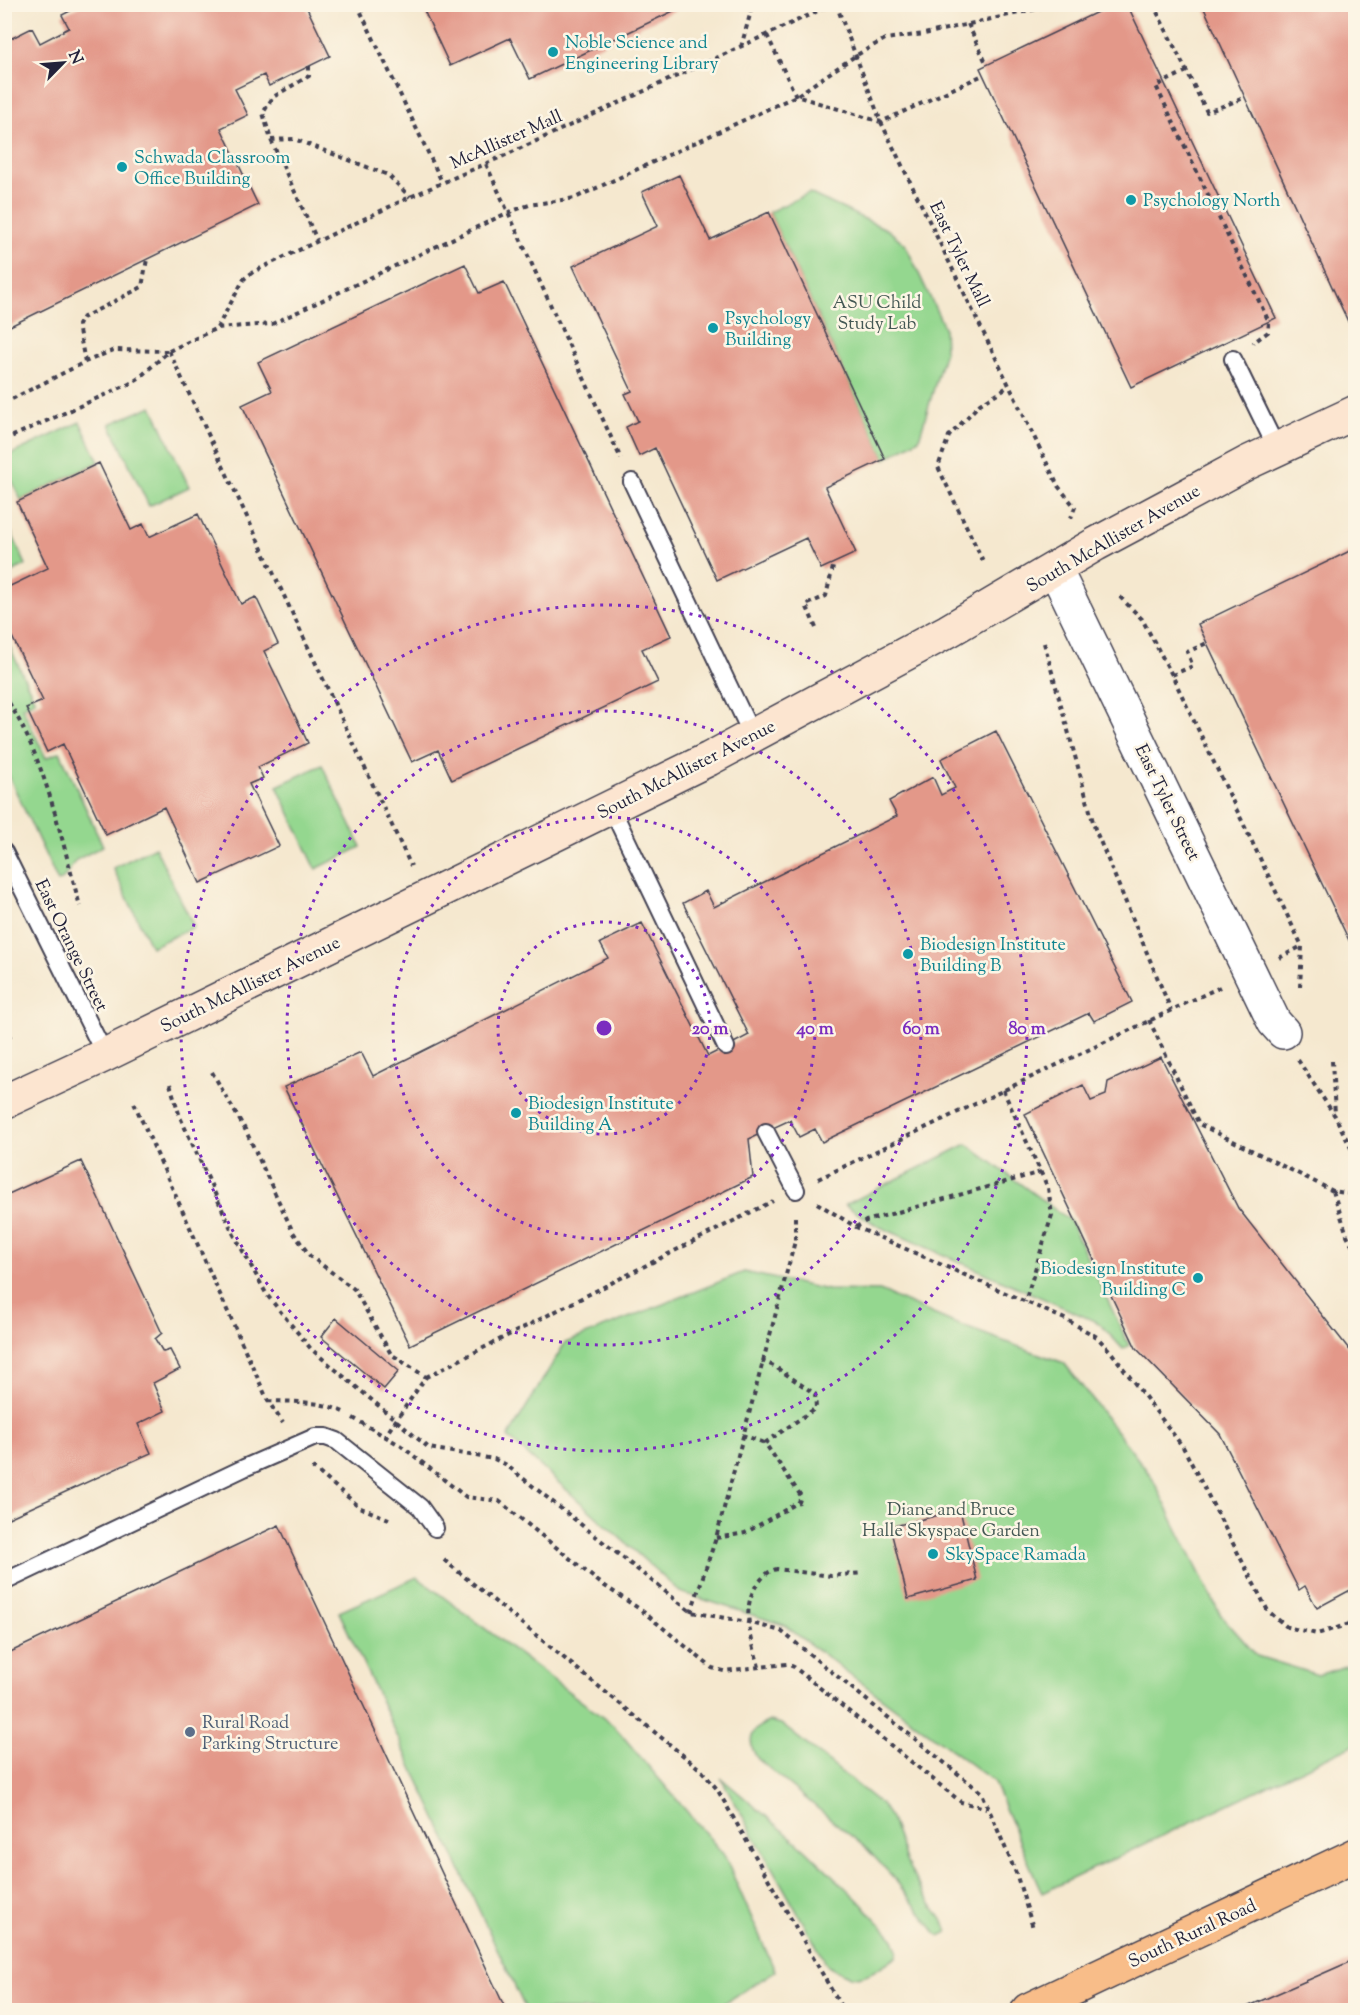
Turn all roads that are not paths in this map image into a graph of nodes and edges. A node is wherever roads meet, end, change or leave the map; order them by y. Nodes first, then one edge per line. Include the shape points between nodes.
1 (1233, 359) road end
2 (1356, 412) edge
3 (1277, 449) junction
4 (632, 482) road end
5 (1055, 569) junction
6 (753, 737) junction
7 (611, 807) junction
8 (4, 852) edge
9 (1283, 1032) road end
10 (726, 1047) dead end
11 (105, 1055) junction
12 (4, 1102) edge
13 (766, 1132) dead end
14 (796, 1190) road end
15 (435, 1528) dead end
16 (4, 1582) edge
17 (1356, 1855) edge
18 (1028, 2010) edge

1 - 3 lane
2 - 3 street, South McAllister Avenue
3 - 5 street, South McAllister Avenue
4 - 6 lane
5 - 6 street, South McAllister Avenue
5 - 9 street, East Tyler Street via 1274,1022
6 - 7 street, South McAllister Avenue
7 - 10 lane
7 - 11 street, South McAllister Avenue
8 - 11 lane, East Orange Street
11 - 12 street, South McAllister Avenue
13 - 14 lane
15 - 16 lane via 420,1506 337,1441 315,1437
17 - 18 main road, South Rural Road

